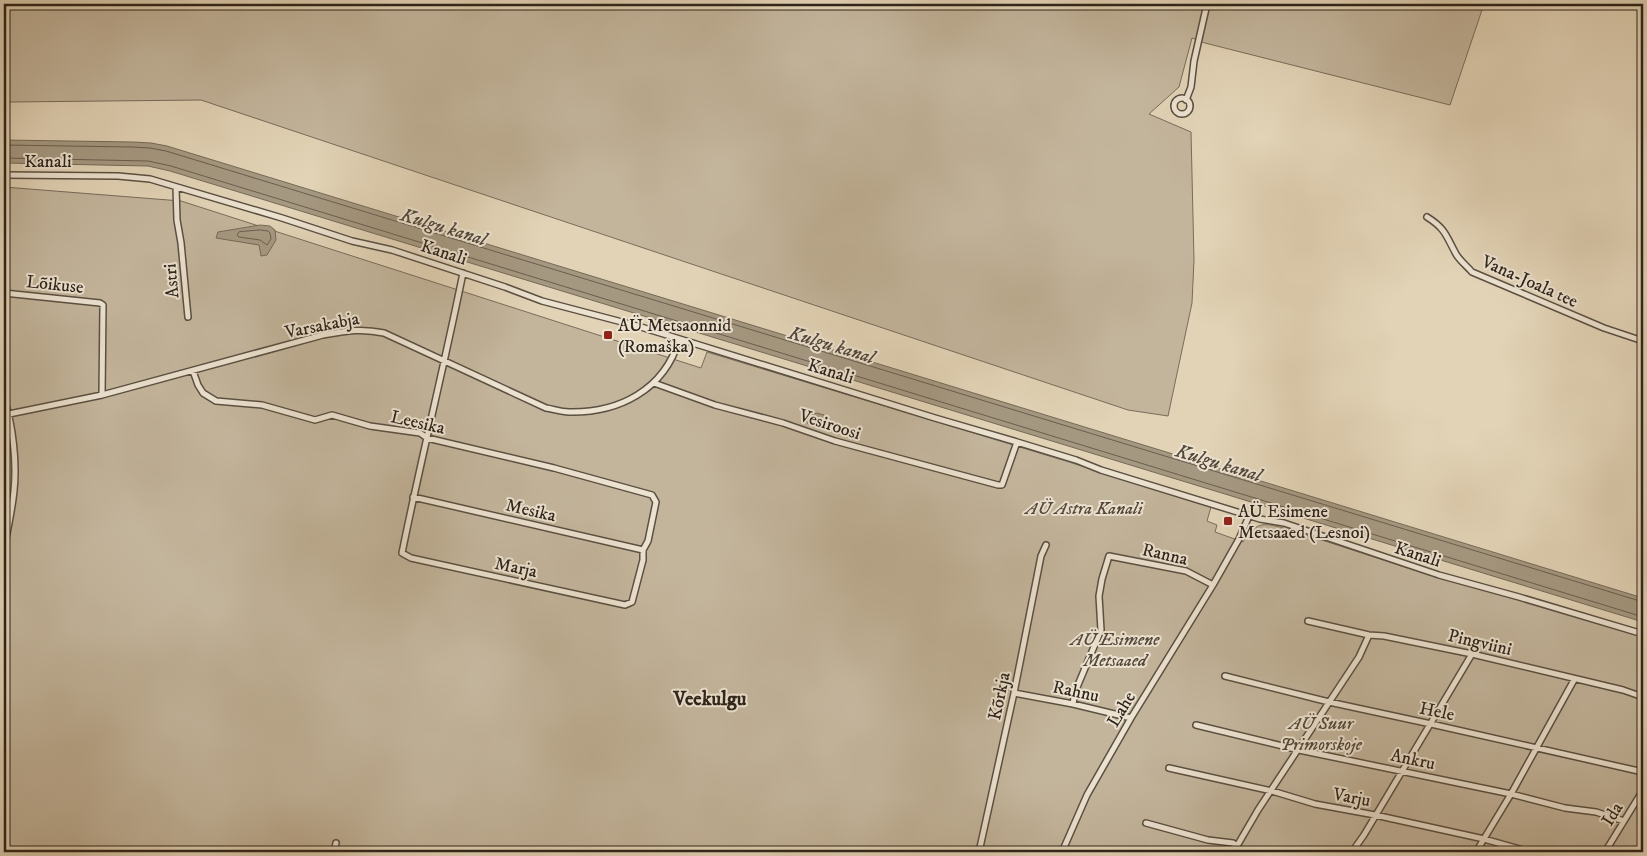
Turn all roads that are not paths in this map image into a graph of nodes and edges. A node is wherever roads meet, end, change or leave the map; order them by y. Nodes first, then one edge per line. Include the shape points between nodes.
1 (1207, 4) edge
2 (1186, 100) dead end
3 (4, 175) edge
4 (176, 187) junction
5 (1427, 218) dead end
6 (463, 273) junction
7 (4, 293) edge
8 (188, 317) dead end
9 (679, 340) junction
10 (1643, 341) edge
11 (445, 361) junction
12 (193, 371) junction
13 (654, 383) junction
14 (102, 395) junction
15 (4, 399) edge
16 (9, 414) junction
17 (428, 438) junction
18 (1017, 442) junction
19 (413, 497) junction
20 (1249, 516) junction
21 (1046, 545) dead end
22 (4, 548) edge
23 (643, 550) junction
24 (1213, 585) junction
25 (1308, 621) dead end
26 (1643, 634) edge
27 (1369, 635) junction
28 (1472, 654) junction
29 (1225, 676) dead end
30 (1574, 680) junction
31 (1014, 693) junction
32 (1643, 697) edge
33 (1328, 702) junction
34 (1073, 704) junction
35 (1131, 718) junction
36 (1431, 724) junction
37 (1196, 725) dead end
38 (1538, 748) junction
39 (1299, 750) junction
40 (1170, 768) dead end
41 (1402, 770) junction
42 (1643, 772) edge
43 (1643, 790) edge
44 (1272, 791) junction
45 (1511, 794) junction
46 (1375, 815) junction
47 (1624, 821) junction
48 (1146, 823) dead end
49 (1484, 840) junction
50 (336, 843) dead end
51 (1237, 850) edge
52 (1212, 851) edge
53 (334, 852) edge
54 (979, 852) edge
55 (1062, 852) edge
56 (1352, 852) edge
57 (1476, 852) edge
58 (1530, 852) edge
59 (1605, 852) edge

1 - 2 street
3 - 4 street, Kanali via 118,176 150,179
4 - 6 street, Kanali
4 - 8 street, Astri
5 - 10 street, Vana-Joala tee via 1438,224 1457,256 1472,272 1604,328
6 - 9 street, Kanali via 542,301 641,326
6 - 11 street
7 - 14 street, Lõikuse via 103,305
9 - 13 street via 668,364
9 - 18 street, Kanali
11 - 12 street, Varsakabja via 384,333 367,329 323,335
11 - 13 street, Varsakabja via 546,408 568,412 621,405
11 - 17 street
12 - 14 street, Varsakabja
12 - 17 street, Leesika via 203,393 216,401 262,405 315,420 332,415 370,426 420,433
13 - 18 street, Vesiroosi via 835,441 998,485 1006,477
14 - 16 street, Varsakabja
15 - 16 street
16 - 22 street via 14,490
17 - 19 street
17 - 23 street, Leesika via 652,495 656,502
18 - 20 street, Kanali
19 - 23 street, Mesika
19 - 23 street, Marja via 402,553 410,558 625,605 632,602
20 - 24 street, Lahe
20 - 26 street, Kanali
21 - 31 street, Kõrkja via 1041,556
24 - 34 street, Ranna via 1186,571 1109,556 1099,596 1101,630
24 - 35 street, Lahe
25 - 27 street, Pingviini
27 - 28 street, Pingviini
27 - 33 street via 1359,657
28 - 30 street, Pingviini
28 - 36 street
29 - 33 street, Hele
30 - 32 street, Pingviini
30 - 38 street
31 - 34 street, Rahnu
31 - 54 street, Kõrkja
33 - 36 street, Hele
33 - 39 street
34 - 35 street, Rahnu
35 - 55 street, Lahe via 1087,795
36 - 38 street, Hele
36 - 41 street
37 - 39 street, Ankru
38 - 42 street, Hele
38 - 45 street
39 - 41 street, Ankru
39 - 44 street
40 - 44 street, Varju
41 - 45 street, Ankru
41 - 46 street
43 - 47 street, Ida
44 - 46 street, Varju via 1316,804
44 - 51 street
45 - 47 street, Ankru
45 - 49 street
46 - 49 street, Varju
46 - 56 street
47 - 59 street, Ida
48 - 51 street via 1233,844
49 - 57 street
49 - 58 street, Varju
50 - 53 street
51 - 52 street

